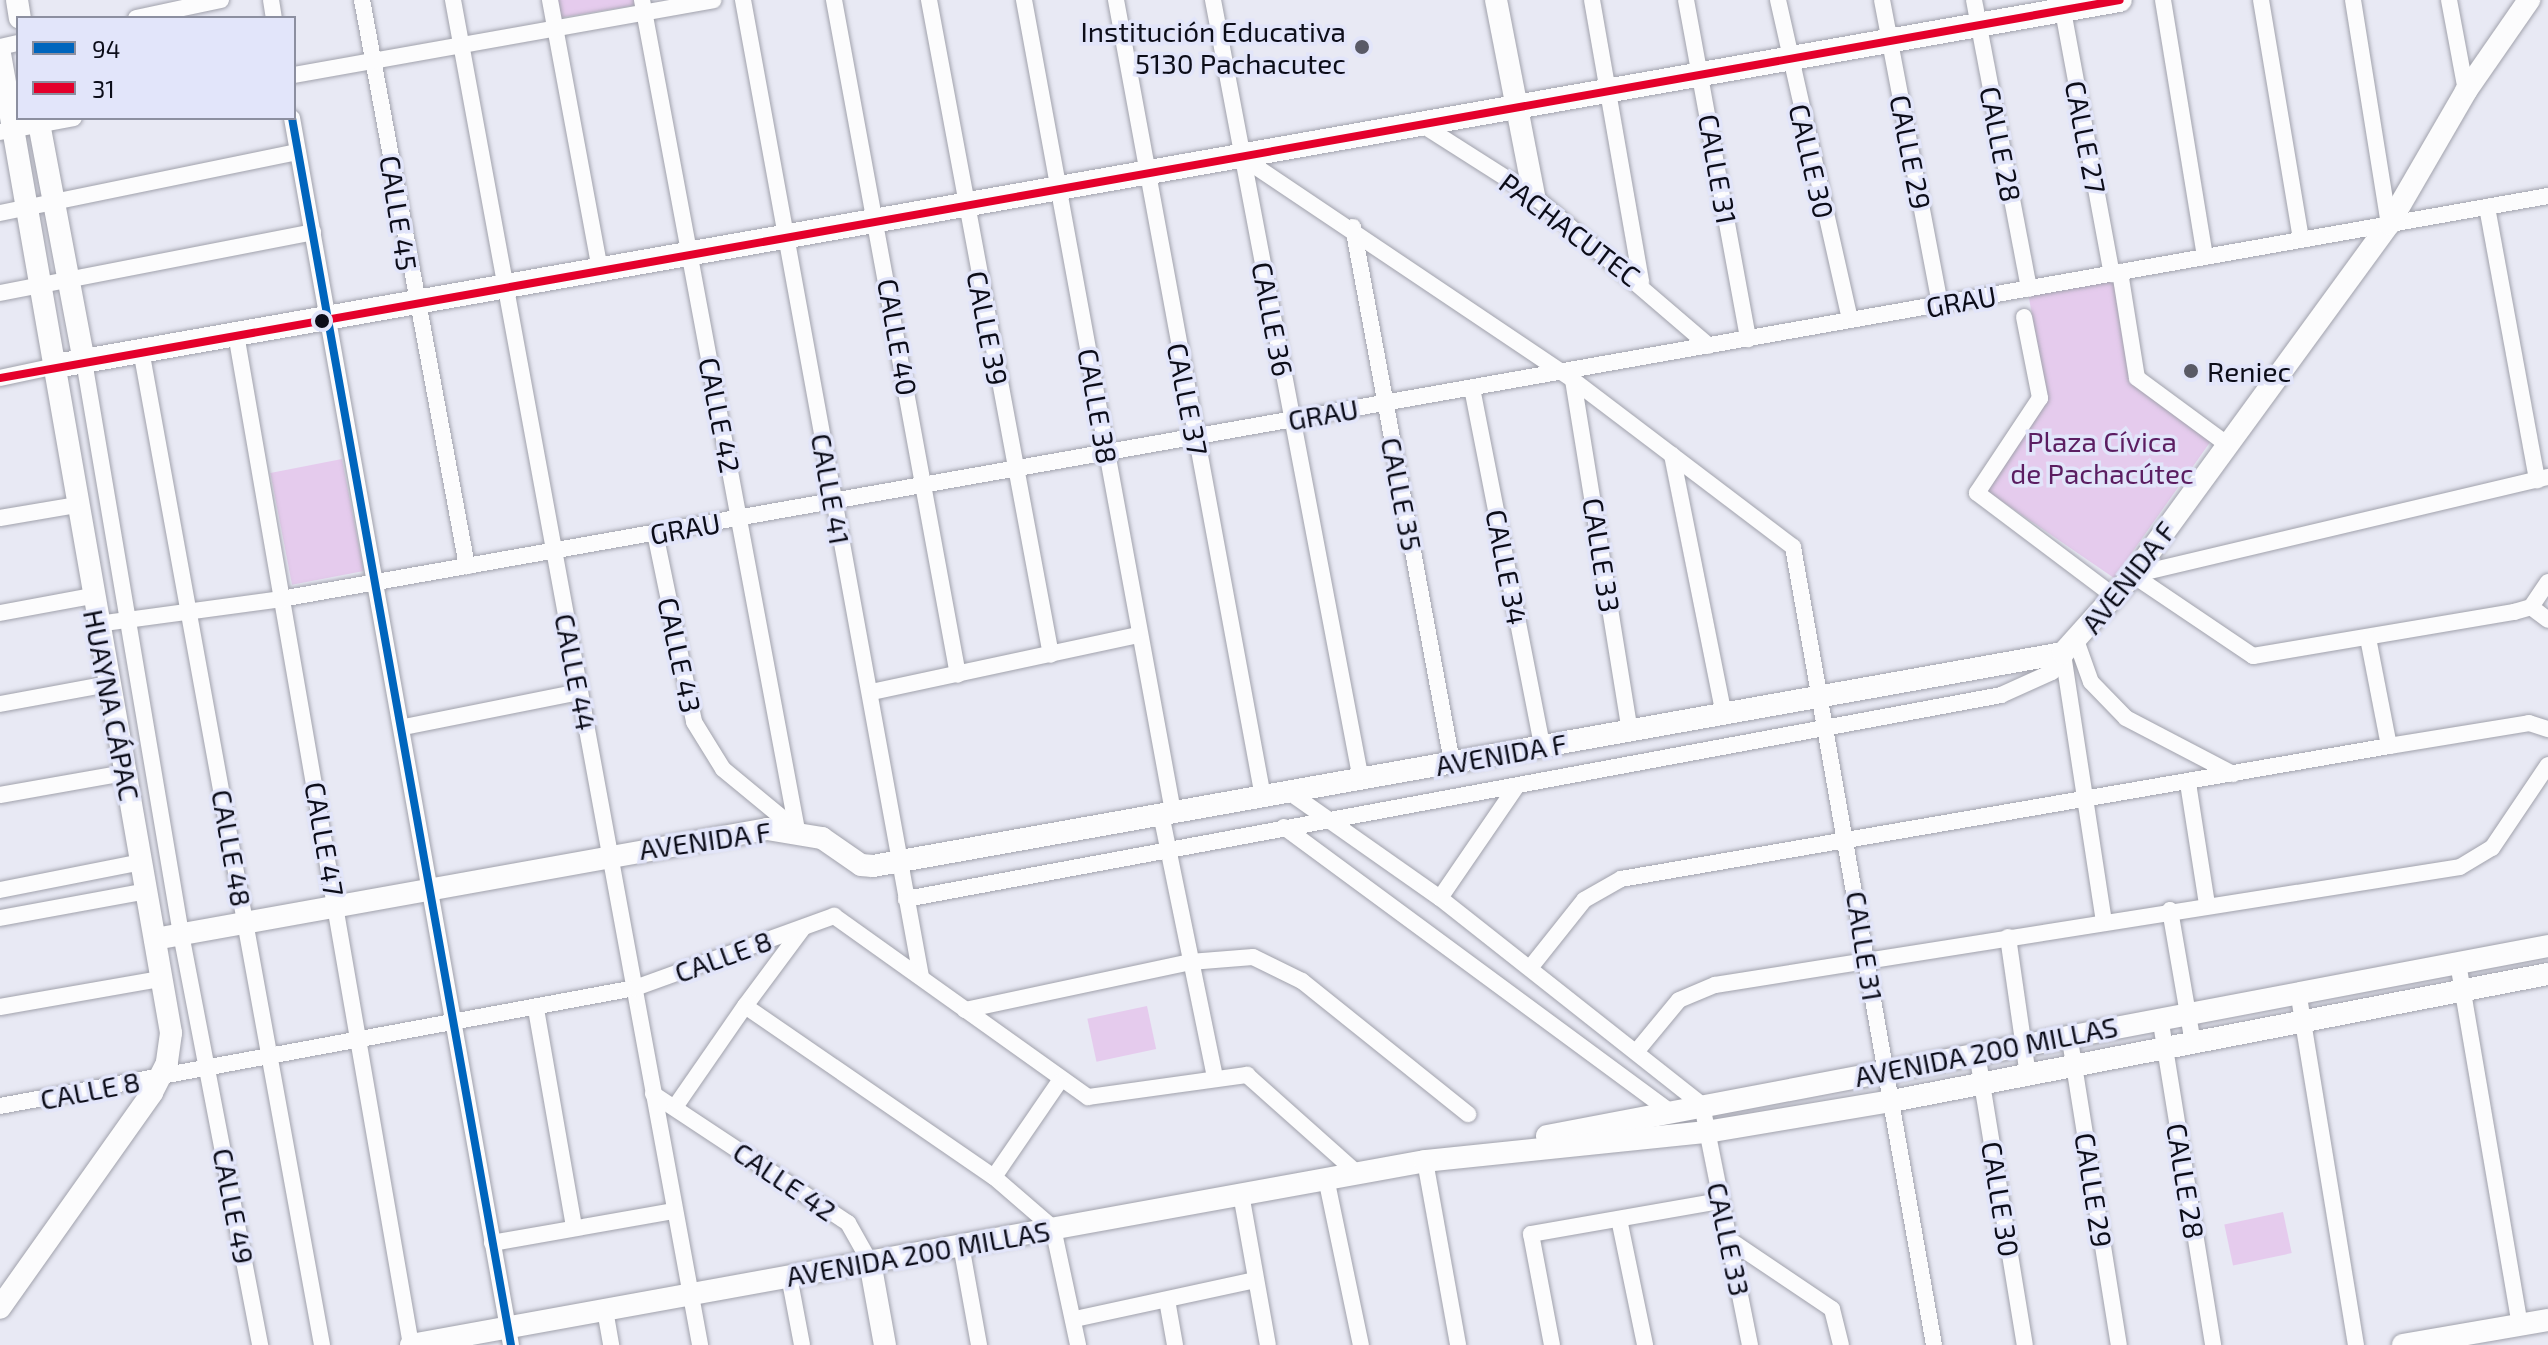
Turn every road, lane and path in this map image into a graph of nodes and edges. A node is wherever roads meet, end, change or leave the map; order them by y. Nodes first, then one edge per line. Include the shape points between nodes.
1 (221, 0) edge
2 (362, 0) edge
3 (453, 0) edge
4 (550, 0) edge
5 (713, 0) edge
6 (743, 0) edge
7 (834, 0) edge
8 (929, 0) edge
9 (1024, 0) edge
10 (1116, 0) edge
11 (1213, 0) edge
12 (1496, 0) edge
13 (1592, 0) edge
14 (1686, 0) edge
15 (1778, 0) edge
16 (1882, 0) edge
17 (1974, 0) edge
18 (2120, 0) edge
19 (2163, 0) edge
20 (2261, 0) edge
21 (2353, 0) edge
22 (2449, 0) edge
23 (2529, 0) edge
24 (2062, 5) edge
25 (643, 6) edge
26 (145, 16) edge
27 (1978, 25) junction
28 (555, 28) junction
29 (1890, 41) junction
30 (461, 45) junction
31 (0, 54) edge
32 (1788, 59) junction
33 (374, 61) junction
34 (1700, 74) junction
35 (296, 75) edge
36 (1608, 91) junction
37 (2466, 91) junction
38 (1516, 107) junction
39 (292, 120) edge
40 (39, 121) edge
41 (1421, 124) junction
42 (7, 131) edge
43 (298, 152) junction
44 (1240, 156) junction
45 (1146, 172) junction
46 (1058, 188) junction
47 (1534, 196) junction
48 (2548, 196) edge
49 (54, 202) junction
50 (963, 205) junction
51 (29, 207) junction
52 (2487, 207) junction
53 (0, 213) edge
54 (877, 220) junction
55 (2389, 224) junction
56 (1353, 227) junction
57 (313, 232) junction
58 (785, 234) junction
59 (2301, 240) junction
60 (689, 251) junction
61 (2205, 257) junction
62 (600, 269) junction
63 (2116, 273) junction
64 (69, 280) junction
65 (1641, 282) junction
66 (43, 285) junction
67 (505, 286) junction
68 (2029, 289) junction
69 (0, 293) edge
70 (414, 302) junction
71 (1940, 304) junction
72 (328, 317) junction
73 (2024, 317) dead end
74 (1850, 320) junction
75 (236, 334) junction
76 (1748, 339) junction
77 (1709, 346) junction
78 (141, 350) junction
79 (84, 361) junction
80 (56, 366) junction
81 (1566, 376) junction
82 (0, 378) edge
83 (1472, 388) junction
84 (1385, 403) junction
85 (1293, 420) junction
86 (1195, 437) junction
87 (2228, 445) junction
88 (1106, 453) junction
89 (1672, 455) junction
90 (1015, 468) junction
91 (2542, 478) edge
92 (923, 483) junction
93 (832, 501) junction
94 (76, 505) junction
95 (0, 518) edge
96 (739, 518) junction
97 (655, 533) junction
98 (554, 551) junction
99 (467, 566) junction
100 (2133, 575) junction
101 (2548, 582) edge
102 (375, 583) junction
103 (92, 596) junction
104 (2115, 597) junction
105 (281, 599) junction
106 (2531, 607) junction
107 (189, 611) junction
108 (0, 613) edge
109 (128, 620) junction
110 (2548, 620) edge
111 (97, 624) junction
112 (1139, 635) junction
113 (2368, 638) junction
114 (2070, 648) junction
115 (1051, 655) junction
116 (958, 675) junction
117 (109, 684) junction
118 (579, 692) junction
119 (872, 692) junction
120 (1820, 696) junction
121 (0, 704) edge
122 (1724, 715) junction
123 (404, 727) junction
124 (1828, 729) junction
125 (2548, 729) edge
126 (1630, 730) junction
127 (1542, 746) junction
128 (2389, 746) junction
129 (1452, 762) junction
130 (2548, 765) edge
131 (125, 773) junction
132 (2233, 774) junction
133 (1361, 780) junction
134 (2188, 783) junction
135 (1516, 787) junction
136 (1289, 792) junction
137 (0, 795) edge
138 (1263, 797) junction
139 (2082, 799) junction
140 (1167, 813) junction
141 (1325, 820) junction
142 (1284, 827) junction
143 (797, 830) junction
144 (1849, 840) junction
145 (1167, 849) junction
146 (612, 854) junction
147 (898, 860) junction
148 (142, 862) junction
149 (430, 888) junction
150 (0, 890) edge
151 (147, 891) junction
152 (1440, 898) junction
153 (906, 899) junction
154 (2207, 904) junction
155 (337, 905) junction
156 (2170, 910) junction
157 (0, 918) edge
158 (2104, 921) junction
159 (245, 922) junction
160 (803, 928) junction
161 (181, 934) junction
162 (2008, 937) junction
163 (155, 939) junction
164 (2548, 946) edge
165 (1866, 961) junction
166 (1190, 962) junction
167 (2458, 963) junction
168 (1530, 968) junction
169 (2548, 974) edge
170 (921, 977) junction
171 (161, 979) junction
172 (635, 988) junction
173 (2298, 991) junction
174 (2463, 991) junction
175 (745, 1006) junction
176 (0, 1007) edge
177 (536, 1009) junction
178 (965, 1010) junction
179 (2187, 1011) junction
180 (2160, 1017) junction
181 (2303, 1022) junction
182 (453, 1023) junction
183 (2069, 1034) junction
184 (362, 1039) junction
185 (2193, 1043) junction
186 (2024, 1044) junction
187 (2165, 1048) junction
188 (1636, 1052) junction
189 (1977, 1053) junction
190 (272, 1056) junction
191 (2075, 1067) junction
192 (208, 1068) junction
193 (1886, 1071) junction
194 (161, 1076) junction
195 (2028, 1076) junction
196 (1215, 1078) junction
197 (1059, 1082) junction
198 (1982, 1084) junction
199 (653, 1094) junction
200 (1892, 1101) junction
201 (1702, 1105) junction
202 (0, 1106) edge
203 (675, 1107) junction
204 (1669, 1111) junction
205 (1468, 1114) dead end
206 (1706, 1132) junction
207 (1425, 1161) junction
208 (1357, 1173) junction
209 (994, 1177) junction
210 (1326, 1178) junction
211 (1241, 1194) junction
212 (1721, 1201) junction
213 (674, 1211) junction
214 (1619, 1219) junction
215 (574, 1227) junction
216 (1053, 1228) junction
217 (1731, 1241) junction
218 (492, 1243) junction
219 (961, 1245) junction
220 (870, 1262) junction
221 (789, 1276) junction
222 (1256, 1280) junction
223 (690, 1294) junction
224 (1167, 1300) junction
225 (0, 1308) edge
226 (605, 1310) junction
227 (1075, 1319) junction
228 (2548, 1320) edge
229 (2520, 1324) junction
230 (510, 1336) edge
231 (260, 1345) edge
232 (322, 1345) edge
233 (411, 1345) edge
234 (611, 1345) edge
235 (700, 1345) edge
236 (802, 1345) edge
237 (885, 1345) edge
238 (979, 1345) edge
239 (1078, 1345) edge
240 (1175, 1345) edge
241 (1268, 1345) edge
242 (1361, 1345) edge
243 (1458, 1345) edge
244 (1552, 1345) edge
245 (1645, 1345) edge
246 (1750, 1345) edge
247 (1841, 1345) edge
248 (1934, 1345) edge
249 (2025, 1345) edge
250 (2119, 1345) edge
251 (2213, 1345) edge
252 (2356, 1345) edge
253 (2403, 1345) edge

1 - 26 street
2 - 33 street, CALLE 45
3 - 30 street, CALLE 44
4 - 28 street
5 - 25 street
6 - 58 street, CALLE 41
7 - 54 street, CALLE 40
8 - 50 street, CALLE 39
9 - 46 street, CALLE 38
10 - 45 street, CALLE 37
11 - 44 street, CALLE 36
12 - 38 main road
13 - 36 street
14 - 34 street, CALLE 31
15 - 32 street, CALLE 30
16 - 29 street, CALLE 29
17 - 27 street, CALLE 28
18 - 24 main road
19 - 61 street
20 - 59 street
21 - 55 street
22 - 37 street
23 - 37 main road, AVENIDA F
24 - 27 main road
24 - 63 street, CALLE 27
25 - 28 street
25 - 60 street, CALLE 42
27 - 29 main road
27 - 68 street, CALLE 28
28 - 30 street
28 - 62 street
29 - 32 main road
29 - 71 street, CALLE 29
30 - 33 street
30 - 67 street, CALLE 44
31 - 42 main road, HUAYNA CÁPAC
32 - 34 main road
32 - 74 street, CALLE 30
33 - 35 street
33 - 70 street, CALLE 45
34 - 36 main road
34 - 76 street, CALLE 31
36 - 38 main road
36 - 65 street
37 - 55 main road, AVENIDA F
38 - 41 main road
38 - 47 main road
39 - 43 street
40 - 42 street
40 - 49 main road, HUAYNA CÁPAC
41 - 44 main road
41 - 47 street, PACHACUTEC
42 - 51 main road, HUAYNA CÁPAC
43 - 49 street
43 - 57 street
44 - 45 main road
44 - 56 street
44 - 85 street, CALLE 36
45 - 46 main road
45 - 86 street, CALLE 37
46 - 50 main road
46 - 88 street, CALLE 38
47 - 65 street, PACHACUTEC
48 - 52 street, GRAU
49 - 51 street
49 - 64 main road, HUAYNA CÁPAC
50 - 54 main road
50 - 90 street, CALLE 39
51 - 53 street
51 - 66 main road, HUAYNA CÁPAC
52 - 55 street, GRAU
52 - 91 street
54 - 58 main road
54 - 92 street, CALLE 40
55 - 59 street, GRAU
55 - 87 main road, AVENIDA F
56 - 81 street
56 - 84 street, CALLE 35
57 - 64 street
57 - 72 street
58 - 60 main road
58 - 93 street, CALLE 41
59 - 61 street, GRAU
60 - 62 main road
60 - 96 street, CALLE 42
61 - 63 street, GRAU
62 - 67 main road
63 - 68 street, GRAU
63 - 87 street, CALLE 27 via 2137,378
64 - 66 street
64 - 79 main road, HUAYNA CÁPAC
65 - 77 street, PACHACUTEC
66 - 69 street
66 - 80 main road, HUAYNA CÁPAC
67 - 70 main road
67 - 98 street, CALLE 44
68 - 71 street, GRAU
70 - 72 main road
70 - 99 street, CALLE 45
71 - 74 street, GRAU
72 - 75 main road
72 - 102 street
73 - 104 street via 2040,398 1977,493
74 - 76 street, GRAU
75 - 78 main road
75 - 105 street, CALLE 47
76 - 77 street, GRAU
77 - 81 street, GRAU
78 - 79 main road
78 - 107 street, CALLE 48
79 - 80 main road
79 - 109 street, HUAYNA CÁPAC
80 - 82 street
80 - 94 main road, HUAYNA CÁPAC
81 - 83 street, GRAU
81 - 89 street
81 - 126 street, CALLE 33
83 - 84 street, GRAU
83 - 127 street, CALLE 34
84 - 85 street, GRAU
84 - 129 street, CALLE 35
85 - 86 street, GRAU
85 - 133 street, CALLE 36
86 - 88 street, GRAU
86 - 138 street, CALLE 37
87 - 100 main road, AVENIDA F
88 - 90 street, GRAU
88 - 112 street, CALLE 38
89 - 120 street, CALLE 31 via 1793,547
89 - 122 street
90 - 92 street, GRAU
90 - 115 street, CALLE 39
91 - 100 street
92 - 93 street, GRAU
92 - 116 street, CALLE 40
93 - 96 street, GRAU
93 - 119 street, CALLE 41
94 - 95 street
94 - 103 main road, HUAYNA CÁPAC
96 - 97 street, GRAU
96 - 143 street, CALLE 42
97 - 98 street, GRAU
97 - 143 street, CALLE 43 via 694,722 723,769
98 - 99 street, GRAU
98 - 118 street, CALLE 44
99 - 102 street, GRAU
100 - 104 main road, AVENIDA F
100 - 113 street via 2245,655
101 - 106 street
102 - 105 street, GRAU
102 - 123 street
103 - 108 street
103 - 111 main road, HUAYNA CÁPAC
104 - 114 main road, AVENIDA F
105 - 107 street, GRAU
105 - 155 street, CALLE 47
106 - 110 street
106 - 113 street
107 - 109 street, GRAU
107 - 159 street, CALLE 48
109 - 111 street, GRAU
109 - 161 street, HUAYNA CÁPAC
111 - 117 main road, HUAYNA CÁPAC
112 - 115 street
112 - 140 street, CALLE 38
113 - 128 street
114 - 120 main road, AVENIDA F
114 - 124 street via 2052,672 2029,687
114 - 132 street via 2091,682 2126,718
114 - 139 street
115 - 116 street
116 - 119 street
117 - 121 street
117 - 131 main road, HUAYNA CÁPAC
118 - 123 street
118 - 146 street, CALLE 44
119 - 147 street, CALLE 41
120 - 122 main road, AVENIDA F
120 - 124 street, CALLE 31
122 - 126 main road, AVENIDA F
123 - 149 street
124 - 135 street
124 - 144 street, CALLE 31
125 - 128 street via 2529,723
126 - 127 main road, AVENIDA F
127 - 129 main road, AVENIDA F
128 - 132 street
129 - 133 main road, AVENIDA F
130 - 154 street via 2492,848 2460,867
131 - 137 street
131 - 148 main road, HUAYNA CÁPAC
132 - 134 street
133 - 136 main road, AVENIDA F
134 - 139 street
134 - 154 street
135 - 141 street
135 - 152 street
136 - 138 main road, AVENIDA F
136 - 141 street
138 - 140 main road, AVENIDA F
139 - 144 street
139 - 158 street
140 - 145 street, CALLE 38
140 - 147 main road, AVENIDA F
141 - 142 street
141 - 152 street
142 - 145 street
142 - 204 street
143 - 146 main road, AVENIDA F via 767,829
143 - 147 main road, AVENIDA F via 822,838 861,865
144 - 165 street, CALLE 31
144 - 168 street via 1621,879 1584,900
145 - 153 street
145 - 166 street, CALLE 38
146 - 149 main road, AVENIDA F
146 - 172 street, CALLE 44
147 - 153 street, CALLE 41
148 - 150 street
148 - 151 main road, HUAYNA CÁPAC
149 - 155 main road, AVENIDA F
149 - 182 street
151 - 157 street
151 - 163 main road, HUAYNA CÁPAC
152 - 168 street
153 - 170 street, CALLE 41
154 - 156 street
155 - 159 main road, AVENIDA F
155 - 184 street, CALLE 47
156 - 158 street
156 - 179 street
158 - 162 street
159 - 161 main road, AVENIDA F
159 - 190 street, CALLE 48
160 - 170 street, CALLE 8 via 834,916
160 - 172 street, CALLE 8
160 - 175 street
161 - 163 main road, AVENIDA F
161 - 192 street, HUAYNA CÁPAC
162 - 165 street
162 - 186 street
163 - 171 main road, HUAYNA CÁPAC
164 - 167 main road, AVENIDA 200 MILLAS
165 - 188 street via 1693,991
165 - 193 street, CALLE 31
166 - 178 street
166 - 196 street, CALLE 38
166 - 205 street via 1253,957 1283,969
167 - 173 main road, AVENIDA 200 MILLAS
167 - 174 street
168 - 188 street
169 - 174 main road, AVENIDA 200 MILLAS
170 - 178 street, CALLE 8
171 - 176 street
171 - 194 main road, HUAYNA CÁPAC via 171,1033
172 - 177 street, CALLE 8
172 - 199 street, CALLE 44
173 - 179 main road, AVENIDA 200 MILLAS
173 - 181 street
174 - 181 main road, AVENIDA 200 MILLAS
174 - 229 street
175 - 203 street
175 - 209 street
177 - 182 street, CALLE 8
177 - 215 street
178 - 197 street, CALLE 8
179 - 180 main road, AVENIDA 200 MILLAS
179 - 185 street
180 - 183 main road, AVENIDA 200 MILLAS
180 - 187 street, CALLE 28
181 - 185 main road, AVENIDA 200 MILLAS
181 - 252 street
182 - 184 street, CALLE 8
182 - 218 street
183 - 186 main road, AVENIDA 200 MILLAS
183 - 191 street, CALLE 29
184 - 190 street, CALLE 8
184 - 233 street, CALLE 47
185 - 187 main road, AVENIDA 200 MILLAS
186 - 189 main road, AVENIDA 200 MILLAS
186 - 195 street
187 - 191 main road, AVENIDA 200 MILLAS
187 - 251 street, CALLE 28
188 - 201 street
189 - 193 main road, AVENIDA 200 MILLAS
189 - 198 street, CALLE 30
190 - 192 street, CALLE 8
190 - 232 street, CALLE 48
191 - 195 main road, AVENIDA 200 MILLAS
191 - 250 street, CALLE 29
192 - 194 street, CALLE 8
192 - 231 street, CALLE 49
193 - 200 street, CALLE 31
193 - 201 main road, AVENIDA 200 MILLAS
194 - 202 street, CALLE 8
194 - 225 main road, HUAYNA CÁPAC
195 - 198 main road, AVENIDA 200 MILLAS
196 - 197 street, CALLE 8 via 1104,1098
196 - 208 street, CALLE 8 via 1247,1075
197 - 209 street
198 - 200 main road, AVENIDA 200 MILLAS
198 - 249 street, CALLE 30
199 - 203 street, CALLE 42
199 - 213 street, CALLE 44
200 - 206 main road, AVENIDA 200 MILLAS
200 - 248 street, CALLE 31
201 - 204 main road, AVENIDA 200 MILLAS
201 - 206 street, CALLE 33
203 - 220 street, CALLE 42 via 848,1223
204 - 207 main road, AVENIDA 200 MILLAS
206 - 207 main road, AVENIDA 200 MILLAS
206 - 212 street, CALLE 33
207 - 208 main road, AVENIDA 200 MILLAS
207 - 243 street
208 - 210 main road, AVENIDA 200 MILLAS
209 - 216 street
210 - 211 main road, AVENIDA 200 MILLAS
210 - 242 street
211 - 216 main road, AVENIDA 200 MILLAS
211 - 222 street
212 - 214 street
212 - 217 street, CALLE 33
213 - 215 street
213 - 223 street, CALLE 44
214 - 244 street via 1531,1234
214 - 245 street
215 - 218 street
216 - 219 main road, AVENIDA 200 MILLAS
216 - 227 street
217 - 246 street, CALLE 33
217 - 247 street via 1832,1309
218 - 230 street
219 - 220 main road, AVENIDA 200 MILLAS
219 - 238 street
220 - 221 main road, AVENIDA 200 MILLAS
220 - 237 main road, CALLE 42
221 - 223 main road, AVENIDA 200 MILLAS
221 - 236 street
222 - 224 street
222 - 241 street
223 - 226 main road, AVENIDA 200 MILLAS
223 - 235 street, CALLE 44
224 - 227 street
224 - 240 street
226 - 230 main road, AVENIDA 200 MILLAS
226 - 234 street
227 - 239 street
228 - 229 main road
229 - 253 main road
230 - 233 main road, AVENIDA 200 MILLAS

